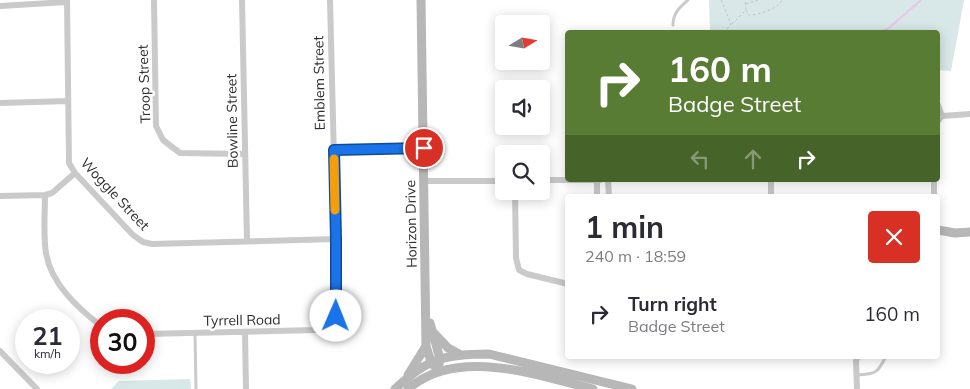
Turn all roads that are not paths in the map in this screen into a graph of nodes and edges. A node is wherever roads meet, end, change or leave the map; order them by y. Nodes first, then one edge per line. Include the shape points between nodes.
1 (154, 0) edge
2 (242, 0) edge
3 (330, 0) edge
4 (421, 0) edge
5 (688, 0) edge
6 (67, 1) edge
7 (0, 6) edge
8 (673, 25) dead end
9 (68, 101) junction
10 (0, 103) edge
11 (970, 114) edge
12 (940, 119) edge
13 (424, 148) junction
14 (334, 150) junction
15 (244, 154) junction
16 (74, 173) junction
17 (550, 180) edge
18 (565, 180) edge
19 (495, 181) edge
20 (424, 182) junction
21 (45, 195) junction
22 (0, 196) edge
23 (515, 200) edge
24 (940, 230) edge
25 (970, 232) edge
26 (336, 239) junction
27 (247, 241) junction
28 (565, 283) edge
29 (426, 298) junction
30 (336, 316) joint
31 (90, 317) edge
32 (430, 328) junction
33 (245, 332) junction
34 (195, 333) junction
35 (155, 334) edge
36 (426, 346) junction
37 (0, 351) edge
38 (459, 354) junction
39 (857, 359) edge
40 (884, 359) edge
41 (436, 360) junction
42 (439, 372) junction
43 (856, 375) junction
44 (407, 378) junction
45 (36, 389) edge
46 (196, 389) edge
47 (246, 389) edge
48 (395, 389) edge
49 (408, 389) edge
50 (593, 389) edge
51 (632, 389) edge
52 (857, 389) edge

1 - 15 street, Troop Street via 156,126 163,140 180,153
2 - 15 street, Bowline Street
3 - 14 street, Emblem Street
4 - 13 main road, Horizon Drive
5 - 8 lane via 676,10
6 - 7 street
6 - 9 street, Woggle Street
9 - 10 street
9 - 16 street, Woggle Street via 69,163
11 - 12 street
13 - 14 street
13 - 20 main road, Horizon Drive
14 - 26 street, Emblem Street
15 - 27 street, Bowline Street
16 - 21 street via 52,193
16 - 27 street, Woggle Street via 143,242
17 - 18 street
19 - 20 street
20 - 29 main road, Horizon Drive
21 - 22 street
21 - 31 street via 46,253 53,275
23 - 28 street via 519,270
24 - 25 main road
26 - 27 street, Woggle Street
26 - 30 street, Emblem Street
29 - 32 main road, Horizon Drive
29 - 36 main road, Horizon Drive
30 - 33 street, Tyrrell Road via 324,329
32 - 38 main road via 448,348
32 - 41 main road, Horizon Drive
33 - 34 street, Tyrrell Road
33 - 47 street
34 - 35 street, Tyrrell Road
34 - 46 lane
36 - 41 main road, Horizon Drive
36 - 44 main road
37 - 45 street
38 - 41 main road
38 - 51 main road via 489,354
39 - 43 street
40 - 43 lane via 879,370 872,374
41 - 42 main road, Horizon Drive
41 - 44 main road
42 - 49 main road
42 - 50 main road via 488,366
43 - 52 street
44 - 48 main road

